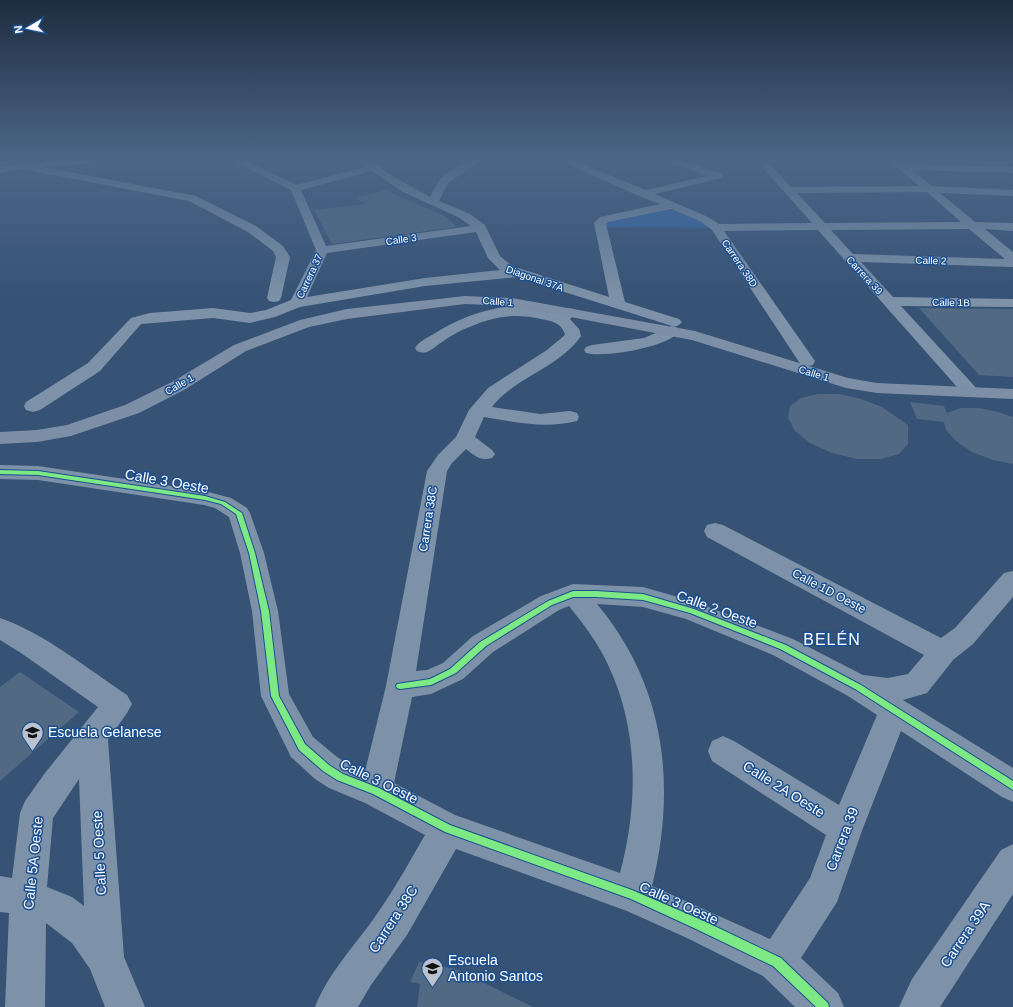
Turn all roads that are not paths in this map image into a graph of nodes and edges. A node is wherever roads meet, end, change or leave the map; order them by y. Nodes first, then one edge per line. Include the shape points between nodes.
1 (207, 205) edge
2 (302, 205) edge
3 (439, 205) edge
4 (672, 205) joint
5 (801, 205) edge
6 (949, 205) edge
7 (973, 225) junction
8 (820, 226) junction
9 (1013, 227) edge
10 (481, 228) junction
11 (716, 228) junction
12 (322, 250) junction
13 (849, 258) junction
14 (1013, 259) edge
15 (1013, 263) edge
16 (515, 273) junction
17 (274, 298) dead end
18 (889, 301) junction
19 (1013, 302) edge
20 (297, 303) junction
21 (618, 305) junction
22 (565, 316) junction
23 (673, 326) junction
24 (423, 348) dead end
25 (592, 350) dead end
26 (807, 361) junction
27 (1013, 384) edge
28 (966, 387) junction
29 (1013, 394) edge
30 (33, 406) dead end
31 (478, 410) junction
32 (570, 417) dead end
33 (0, 426) edge
34 (0, 438) edge
35 (465, 439) junction
36 (485, 454) dead end
37 (0, 472) edge
38 (715, 531) dead end
39 (1013, 580) edge
40 (573, 594) junction
41 (0, 629) edge
42 (943, 652) junction
43 (400, 686) junction
44 (858, 687) junction
45 (894, 710) junction
46 (93, 737) junction
47 (723, 751) dead end
48 (1013, 786) edge
49 (376, 791) junction
50 (846, 828) junction
51 (448, 829) junction
52 (1013, 862) edge
53 (632, 895) junction
54 (14, 896) edge
55 (105, 957) junction
56 (777, 962) junction
57 (25, 1007) edge
58 (125, 1007) edge
59 (335, 1007) edge
60 (824, 1007) edge
61 (919, 1007) edge

1 - 17 street via 252,229 278,249 283,257
2 - 12 street
3 - 10 street via 465,216
4 - 11 street, Carrera 38D via 704,219
4 - 21 street via 604,219 600,223
5 - 8 street, Carrera 39
6 - 7 street
7 - 8 street
7 - 9 street
7 - 14 street
8 - 11 street
8 - 13 street, Carrera 39
10 - 12 street, Calle 3
10 - 16 street, Diagonal 37A via 494,260
11 - 26 street, Carrera 38D
12 - 20 street, Carrera 37
13 - 15 street, Calle 2
13 - 18 street, Carrera 39
16 - 20 street via 425,282
16 - 21 street, Diagonal 37A
18 - 19 street, Calle 1B
18 - 28 street, Carrera 39
20 - 30 street via 270,314 250,318 213,313 136,321 94,367
21 - 23 street, Diagonal 37A
22 - 23 main road, Calle 1
22 - 24 street via 526,311 488,315 447,331
22 - 31 street, Carrera 38C via 574,336 553,354 494,392
22 - 34 main road, Calle 1 via 512,302 465,300 328,317 249,344 132,409 71,430 37,436
23 - 25 street via 667,335 647,342
23 - 26 main road, Calle 1 via 717,332
23 - 28 main road, Calle 1 via 846,383 877,388
23 - 33 main road, Calle 1 via 517,294 487,291 440,292 341,305 292,315 226,340 131,395 74,417 42,424
26 - 28 main road, Calle 1 via 856,374
27 - 28 main road, Calle 1
28 - 29 main road, Calle 1
31 - 32 street via 540,420
31 - 35 street, Carrera 38C
35 - 36 street
35 - 43 street, Carrera 38C via 445,458 435,477
37 - 49 street, Calle 3 Oeste via 38,473 205,498 239,513 252,553 265,611 275,696 302,747 340,777
38 - 42 street, Calle 1D Oeste
39 - 42 street via 964,636
40 - 43 street, Calle 2 Oeste via 550,603 483,644 453,671 431,682
40 - 44 street, Calle 2 Oeste via 643,597 692,611 783,647
40 - 53 street via 609,640 624,668 636,698 644,732 648,769 648,808 643,850
41 - 46 street via 13,634 117,704
42 - 44 street via 917,684 888,691
43 - 49 street, Carrera 38C
44 - 45 street, Calle 2 Oeste
45 - 48 street, Calle 2 Oeste
45 - 50 street, Carrera 39
46 - 54 street, Calle 5A Oeste via 37,813
46 - 55 street, Calle 5 Oeste
47 - 50 street, Calle 2A Oeste
49 - 51 street, Calle 3 Oeste
50 - 56 street, Carrera 39 via 824,889
51 - 53 street, Calle 3 Oeste
51 - 59 street, Carrera 38C via 394,922 357,971
52 - 61 street, Carrera 39A
53 - 56 street, Calle 3 Oeste
54 - 55 street via 59,910 85,930
54 - 57 street, Calle 5A Oeste
55 - 58 street, Calle 5 Oeste
56 - 60 street, Calle 3 Oeste

